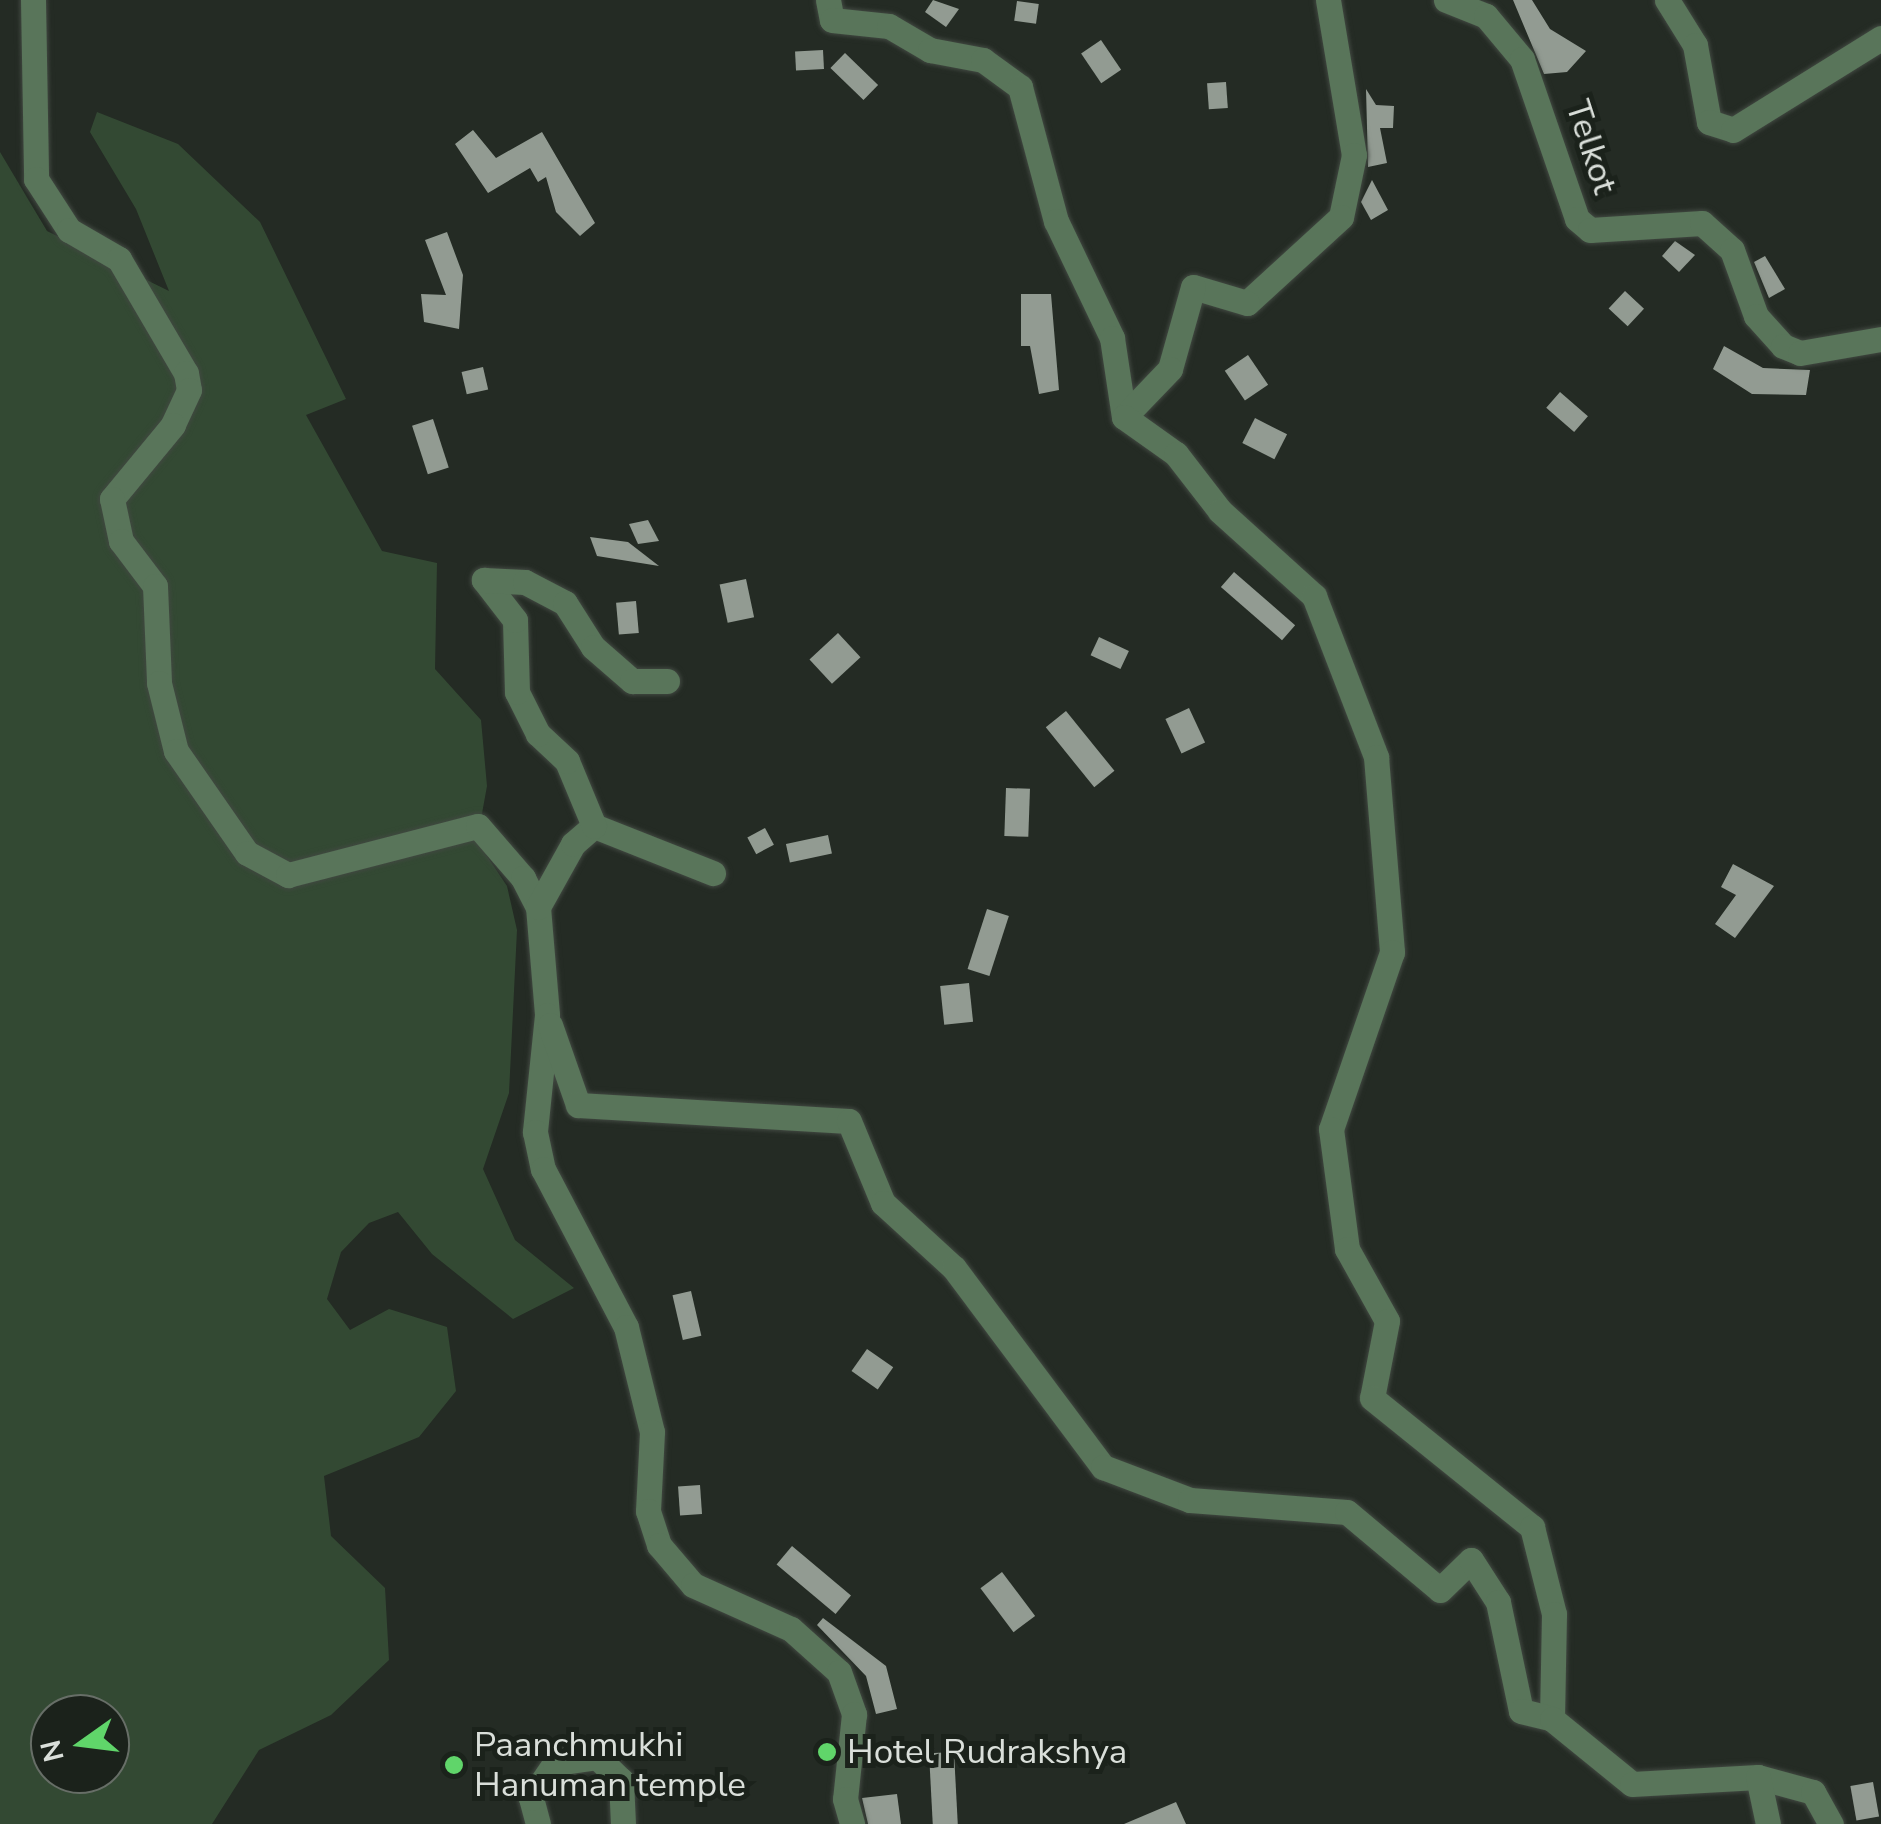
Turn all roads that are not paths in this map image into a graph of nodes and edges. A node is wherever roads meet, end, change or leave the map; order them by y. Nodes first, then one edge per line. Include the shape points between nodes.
1 (33, 0) edge
2 (828, 0) edge
3 (1328, 0) edge
4 (1446, 0) edge
5 (1667, 0) edge
6 (1486, 8) edge
7 (1881, 38) edge
8 (1881, 339) edge
9 (1124, 417) junction
10 (668, 680) dead end
11 (594, 826) junction
12 (713, 873) dead end
13 (538, 907) junction
14 (547, 1015) junction
15 (1552, 1718) junction
16 (1758, 1777) junction
17 (538, 1824) edge
18 (623, 1824) edge
19 (852, 1824) edge
20 (1768, 1824) edge
21 (1831, 1824) edge

1 - 13 street via 36,179 69,230 119,259 186,373 189,390 173,424 112,500 120,541 155,586 160,693 176,752 247,853 288,875 478,826 501,846
2 - 9 street via 832,20 888,26 930,50 983,60 1020,87 1056,221 1112,338
3 - 9 street via 1354,155 1341,217 1247,304 1192,287 1170,369
4 - 6 street, Telkot
5 - 7 street via 1695,45 1709,122 1733,130
6 - 8 street, Telkot via 1522,58 1578,219 1590,230 1702,223 1732,250 1756,316 1783,346 1800,354
9 - 15 street via 1176,454 1220,511 1314,596 1376,757 1392,952 1331,1129 1347,1248 1387,1321 1372,1398 1532,1527 1554,1614
10 - 11 street via 632,681 593,647 565,603 525,582 484,580 514,620 517,692 538,734 567,761
11 - 12 street
11 - 13 street via 573,844
13 - 14 street
14 - 15 street via 578,1105 849,1120 883,1203 954,1268 1103,1466 1190,1500 1347,1512 1440,1590 1471,1560 1498,1602 1521,1711
14 - 19 street via 535,1132 543,1169 626,1326 652,1432 648,1511 659,1545 693,1586 791,1629 839,1672 854,1714 845,1799
15 - 16 street via 1632,1784
16 - 20 street
16 - 21 street via 1814,1792
17 - 18 street via 531,1798 555,1763 597,1757 621,1780

